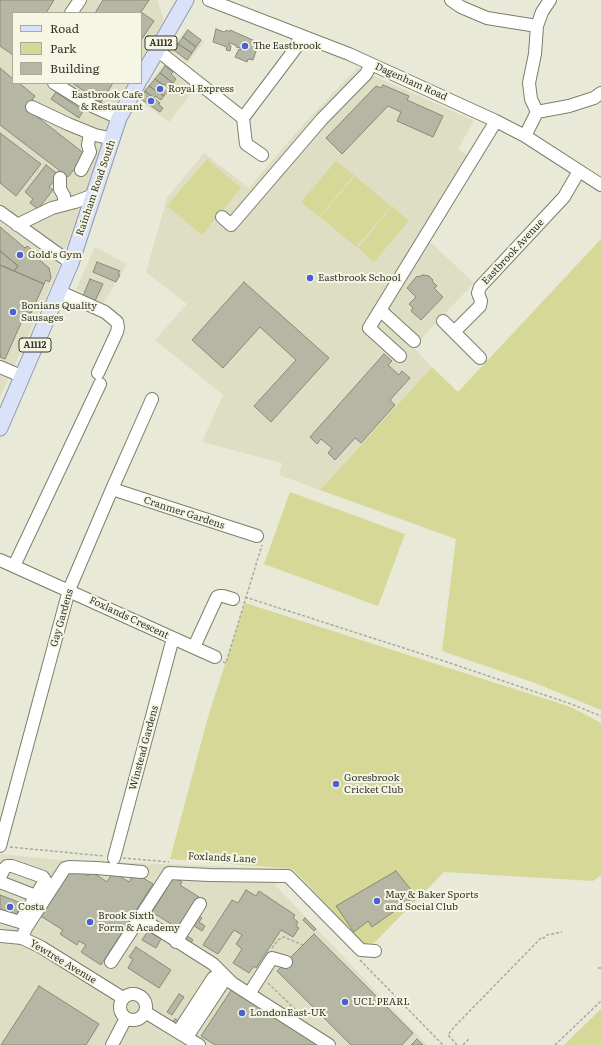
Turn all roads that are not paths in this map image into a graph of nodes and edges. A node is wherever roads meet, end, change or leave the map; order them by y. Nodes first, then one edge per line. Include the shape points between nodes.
1 (80, 0) edge
2 (186, 0) edge
3 (209, 0) edge
4 (451, 0) edge
5 (550, 0) edge
6 (72, 12) edge
7 (537, 26) junction
8 (300, 36) junction
9 (157, 50) junction
10 (372, 64) junction
11 (142, 76) edge
12 (56, 84) edge
13 (137, 84) edge
14 (601, 93) edge
15 (32, 107) dead end
16 (537, 112) junction
17 (119, 118) junction
18 (243, 118) junction
19 (496, 121) junction
20 (90, 133) junction
21 (525, 136) junction
22 (113, 139) junction
23 (262, 155) dead end
24 (82, 170) dead end
25 (579, 171) junction
26 (60, 178) dead end
27 (601, 185) edge
28 (94, 195) junction
29 (64, 205) junction
30 (0, 212) edge
31 (222, 217) dead end
32 (17, 225) junction
33 (71, 263) junction
34 (58, 291) junction
35 (380, 310) junction
36 (443, 321) dead end
37 (454, 332) junction
38 (414, 341) dead end
39 (400, 356) dead end
40 (480, 358) dead end
41 (1, 370) edge
42 (21, 376) junction
43 (152, 400) dead end
44 (0, 428) edge
45 (112, 489) junction
46 (257, 536) dead end
47 (0, 560) edge
48 (14, 566) junction
49 (69, 590) junction
50 (232, 599) dead end
51 (173, 638) junction
52 (194, 647) junction
53 (215, 657) dead end
54 (0, 846) edge
55 (114, 858) road end
56 (4, 866) edge
57 (142, 872) dead end
58 (0, 877) edge
59 (0, 882) edge
60 (36, 896) junction
61 (200, 904) dead end
62 (0, 916) edge
63 (139, 917) junction
64 (0, 936) edge
65 (22, 938) junction
66 (176, 942) junction
67 (375, 951) dead end
68 (111, 962) dead end
69 (286, 962) dead end
70 (222, 974) junction
71 (249, 994) junction
72 (122, 998) junction
73 (146, 1012) junction
74 (126, 1018) junction
75 (183, 1035) junction
76 (112, 1045) edge
77 (199, 1045) edge
78 (329, 1045) edge

1 - 6 street
2 - 9 main road, A1112
3 - 8 street, Dagenham Road
4 - 7 street via 487,18
5 - 7 street
7 - 16 street via 529,83 531,99
8 - 10 street, Dagenham Road
8 - 18 street via 295,49
9 - 11 main road, A1112
9 - 18 street
10 - 19 street, Dagenham Road
10 - 31 street via 366,74 322,120 232,225
12 - 17 street via 88,104
13 - 17 main road, Rainham Road South / A1112
14 - 16 street via 569,106
15 - 20 street
16 - 21 street
17 - 22 main road, Rainham Road South / A1112
18 - 23 street via 246,144
19 - 21 street, Dagenham Road
19 - 35 street
20 - 22 street
20 - 24 street via 90,152
21 - 25 street, Dagenham Road
22 - 28 main road, Rainham Road South / A1112
25 - 27 street, Dagenham Road
25 - 37 street, Eastbrook Avenue via 564,197 480,287 480,306
26 - 29 street
28 - 29 street
28 - 33 main road, Rainham Road South / A1112
29 - 32 street
30 - 32 street
32 - 33 street
33 - 34 main road, Rainham Road South / A1112
34 - 42 main road, Rainham Road South / A1112
34 - 48 street via 105,312 118,327 99,379
35 - 38 street
35 - 39 street via 369,328
36 - 37 street
37 - 40 street
41 - 42 street
42 - 44 main road, Rainham Road South / A1112
43 - 45 street, Gay Gardens
45 - 46 street, Cranmer Gardens
45 - 49 street, Gay Gardens
47 - 48 street, Foxlands Crescent
48 - 49 street, Foxlands Crescent
49 - 51 street, Foxlands Crescent
49 - 54 street, Gay Gardens
50 - 52 street via 217,597
51 - 52 street, Foxlands Crescent
51 - 55 street, Winstead Gardens
52 - 53 street, Foxlands Crescent
56 - 58 street
56 - 60 street via 12,866 44,878
57 - 65 street via 65,868
59 - 60 street
60 - 62 street via 20,922
61 - 66 street
63 - 66 street
63 - 67 street via 169,872 288,876 361,950
63 - 68 street
64 - 65 street, Yewtree Avenue
65 - 72 street, Yewtree Avenue via 41,947
66 - 70 street via 213,964
69 - 71 street via 272,958
70 - 71 street
70 - 75 street via 213,978
71 - 78 street
72 - 73 street via 134,993 142,996 146,1003
72 - 74 street via 120,1007 122,1015
73 - 74 street via 137,1019
73 - 75 street
74 - 76 street
75 - 77 street

